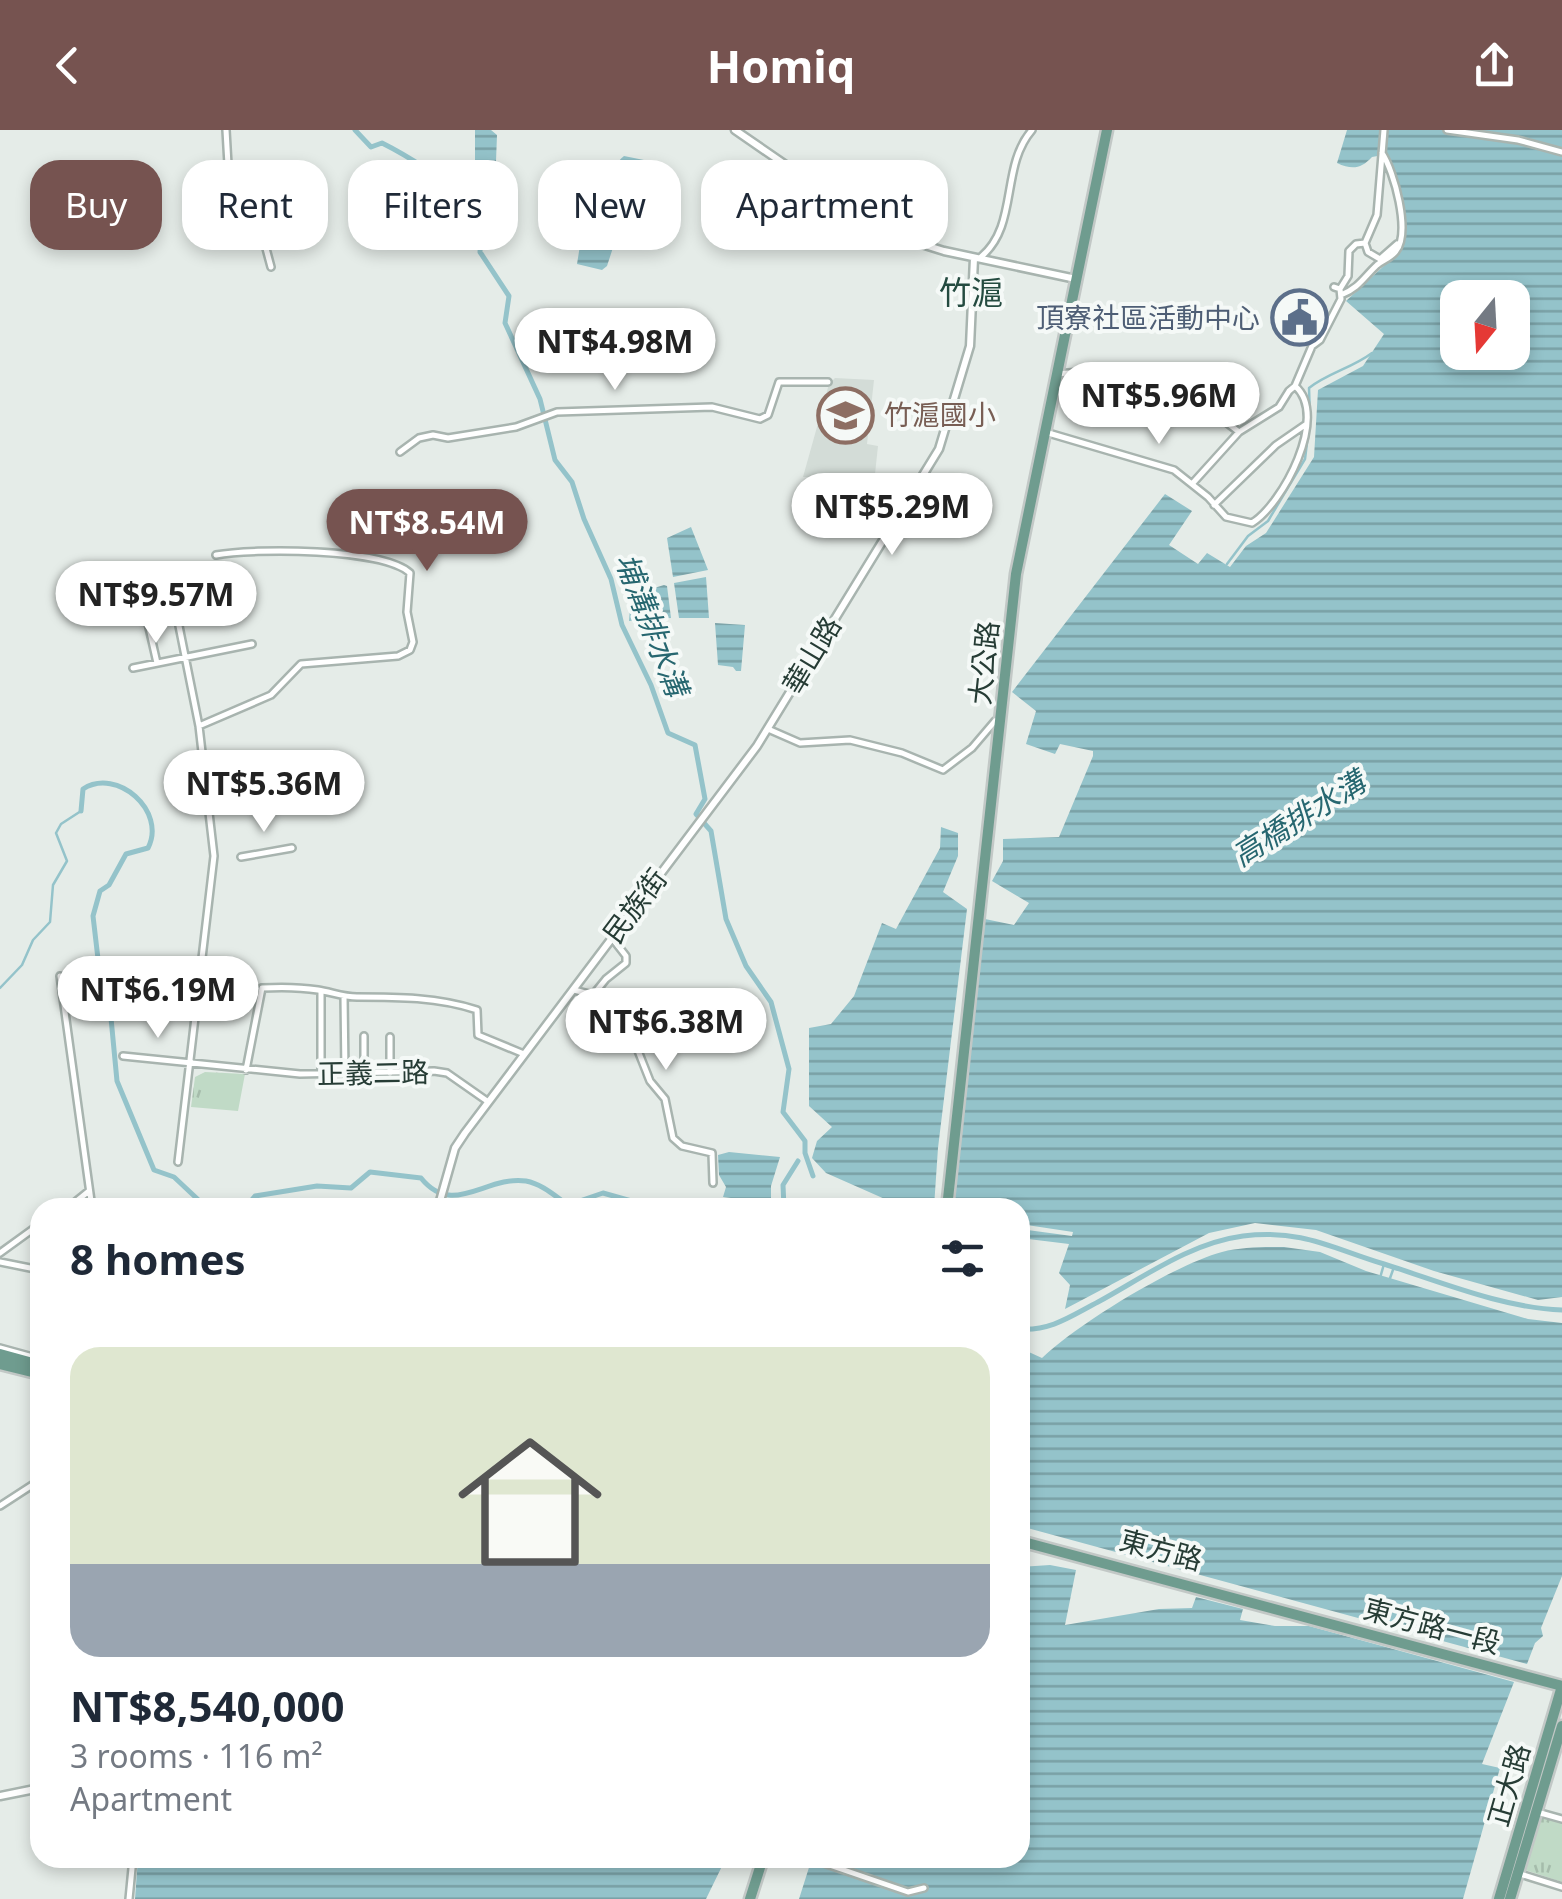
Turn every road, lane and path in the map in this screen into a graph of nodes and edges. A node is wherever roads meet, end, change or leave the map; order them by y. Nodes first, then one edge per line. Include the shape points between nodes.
1 (226, 130) edge
2 (735, 130) edge
3 (1032, 130) edge
4 (1105, 130) edge
5 (1384, 130) edge
6 (1446, 130) edge
7 (1562, 152) edge
8 (1382, 153) junction
9 (1402, 238) junction
10 (1365, 243) junction
11 (977, 258) junction
12 (271, 267) dead end
13 (1075, 279) junction
14 (1338, 290) junction
15 (1055, 374) junction
16 (828, 382) dead end
17 (1296, 386) junction
18 (1305, 425) junction
19 (1045, 432) junction
20 (1240, 432) junction
21 (400, 452) dead end
22 (1192, 484) junction
23 (1214, 506) junction
24 (216, 555) dead end
25 (147, 618) dead end
26 (178, 621) dead end
27 (252, 644) dead end
28 (186, 658) junction
29 (156, 663) junction
30 (133, 668) dead end
31 (999, 706) junction
32 (995, 721) junction
33 (199, 726) junction
34 (768, 729) junction
35 (700, 823) joint
36 (292, 848) dead end
37 (242, 856) dead end
38 (977, 904) junction
39 (612, 938) junction
40 (60, 976) dead end
41 (572, 989) junction
42 (321, 991) junction
43 (344, 996) junction
44 (593, 996) junction
45 (364, 1036) dead end
46 (390, 1037) dead end
47 (524, 1054) junction
48 (123, 1056) dead end
49 (190, 1062) junction
50 (246, 1070) junction
51 (390, 1072) junction
52 (344, 1073) junction
53 (364, 1073) junction
54 (321, 1074) junction
55 (487, 1101) junction
56 (178, 1162) dead end
57 (713, 1183) dead end
58 (90, 1191) junction
59 (81, 1198) edge
60 (91, 1198) edge
61 (441, 1198) edge
62 (945, 1198) edge
63 (30, 1231) edge
64 (0, 1253) edge
65 (0, 1262) edge
66 (30, 1268) edge
67 (0, 1351) edge
68 (30, 1359) edge
69 (0, 1364) edge
70 (30, 1372) edge
71 (30, 1486) edge
72 (0, 1506) edge
73 (1030, 1541) edge
74 (1291, 1609) joint
75 (1562, 1684) edge
76 (1562, 1726) edge
77 (30, 1790) edge
78 (0, 1796) edge
79 (1537, 1812) junction
80 (1562, 1819) edge
81 (131, 1868) edge
82 (762, 1868) edge
83 (838, 1868) edge
84 (1513, 1871) junction
85 (1562, 1887) edge
86 (924, 1888) dead end
87 (129, 1899) edge
88 (752, 1899) edge
89 (1499, 1899) edge
90 (1510, 1899) edge

1 - 12 street via 228,182 264,242
2 - 11 street via 883,232
3 - 11 street, 華山路 via 1018,147 997,240
4 - 13 main road, 大公路
5 - 8 street
6 - 7 street
8 - 9 street via 1402,215
8 - 10 street via 1377,215
9 - 10 street via 1380,259
9 - 14 street via 1361,285
10 - 14 street via 1349,251 1349,271
11 - 13 street
11 - 34 street, 華山路 via 970,346 940,449
13 - 15 main road, 大公路
14 - 17 street
15 - 19 main road, 大公路
15 - 20 street via 1105,370 1178,386
15 - 31 main road, 大公路 via 1018,536
16 - 21 street via 778,382 768,415 760,419 707,407 557,412 516,427 427,436
17 - 18 street via 1305,401
17 - 20 street via 1279,407
18 - 23 street
18 - 23 street via 1305,442 1267,512 1252,523 1229,519
19 - 22 street via 1174,470
19 - 31 main road, 大公路 via 1016,574
20 - 22 street
22 - 23 street
24 - 33 street via 307,551 395,564 410,573 413,642 398,656 301,664 271,694
25 - 29 street
26 - 28 street
27 - 28 street
28 - 29 street
28 - 33 street
29 - 30 street
31 - 32 main road, 大公路
31 - 38 main road, 大公路
32 - 34 street via 943,770 867,744 800,744
32 - 38 main road, 大公路
33 - 49 street via 214,856
34 - 35 street, 華山路
35 - 39 street, 民族街
36 - 37 street
38 - 62 main road, 大公路
39 - 41 street, 民族街
39 - 44 street via 626,963
40 - 58 street
41 - 44 street
41 - 47 street, 民族街
42 - 43 street
42 - 50 street via 262,988
42 - 54 street
43 - 47 street via 470,1008 476,1010 478,1036
43 - 52 street
44 - 57 street via 604,1029 631,1033 650,1081 665,1099 673,1138 712,1154
45 - 53 street
46 - 51 street
47 - 55 street, 民族街
48 - 49 street, 正義二路
49 - 50 street, 正義二路
49 - 56 street
50 - 54 street, 正義二路
51 - 53 street, 正義二路
51 - 55 street, 正義二路 via 447,1073
52 - 53 street, 正義二路
52 - 54 street, 正義二路
55 - 61 street, 民族街 via 455,1148
58 - 59 street
58 - 60 street
63 - 64 street
65 - 66 street
67 - 68 main road
69 - 70 main road
71 - 72 street
73 - 74 main road, 東方路
74 - 75 main road, 東方路一段
75 - 84 main road, 正大路
76 - 79 main road, 正大路
77 - 78 street
79 - 80 street
79 - 84 main road, 正大路
81 - 87 street
82 - 88 main road
83 - 86 street via 908,1892
84 - 85 street
84 - 89 main road, 正大路
84 - 90 main road, 正大路

